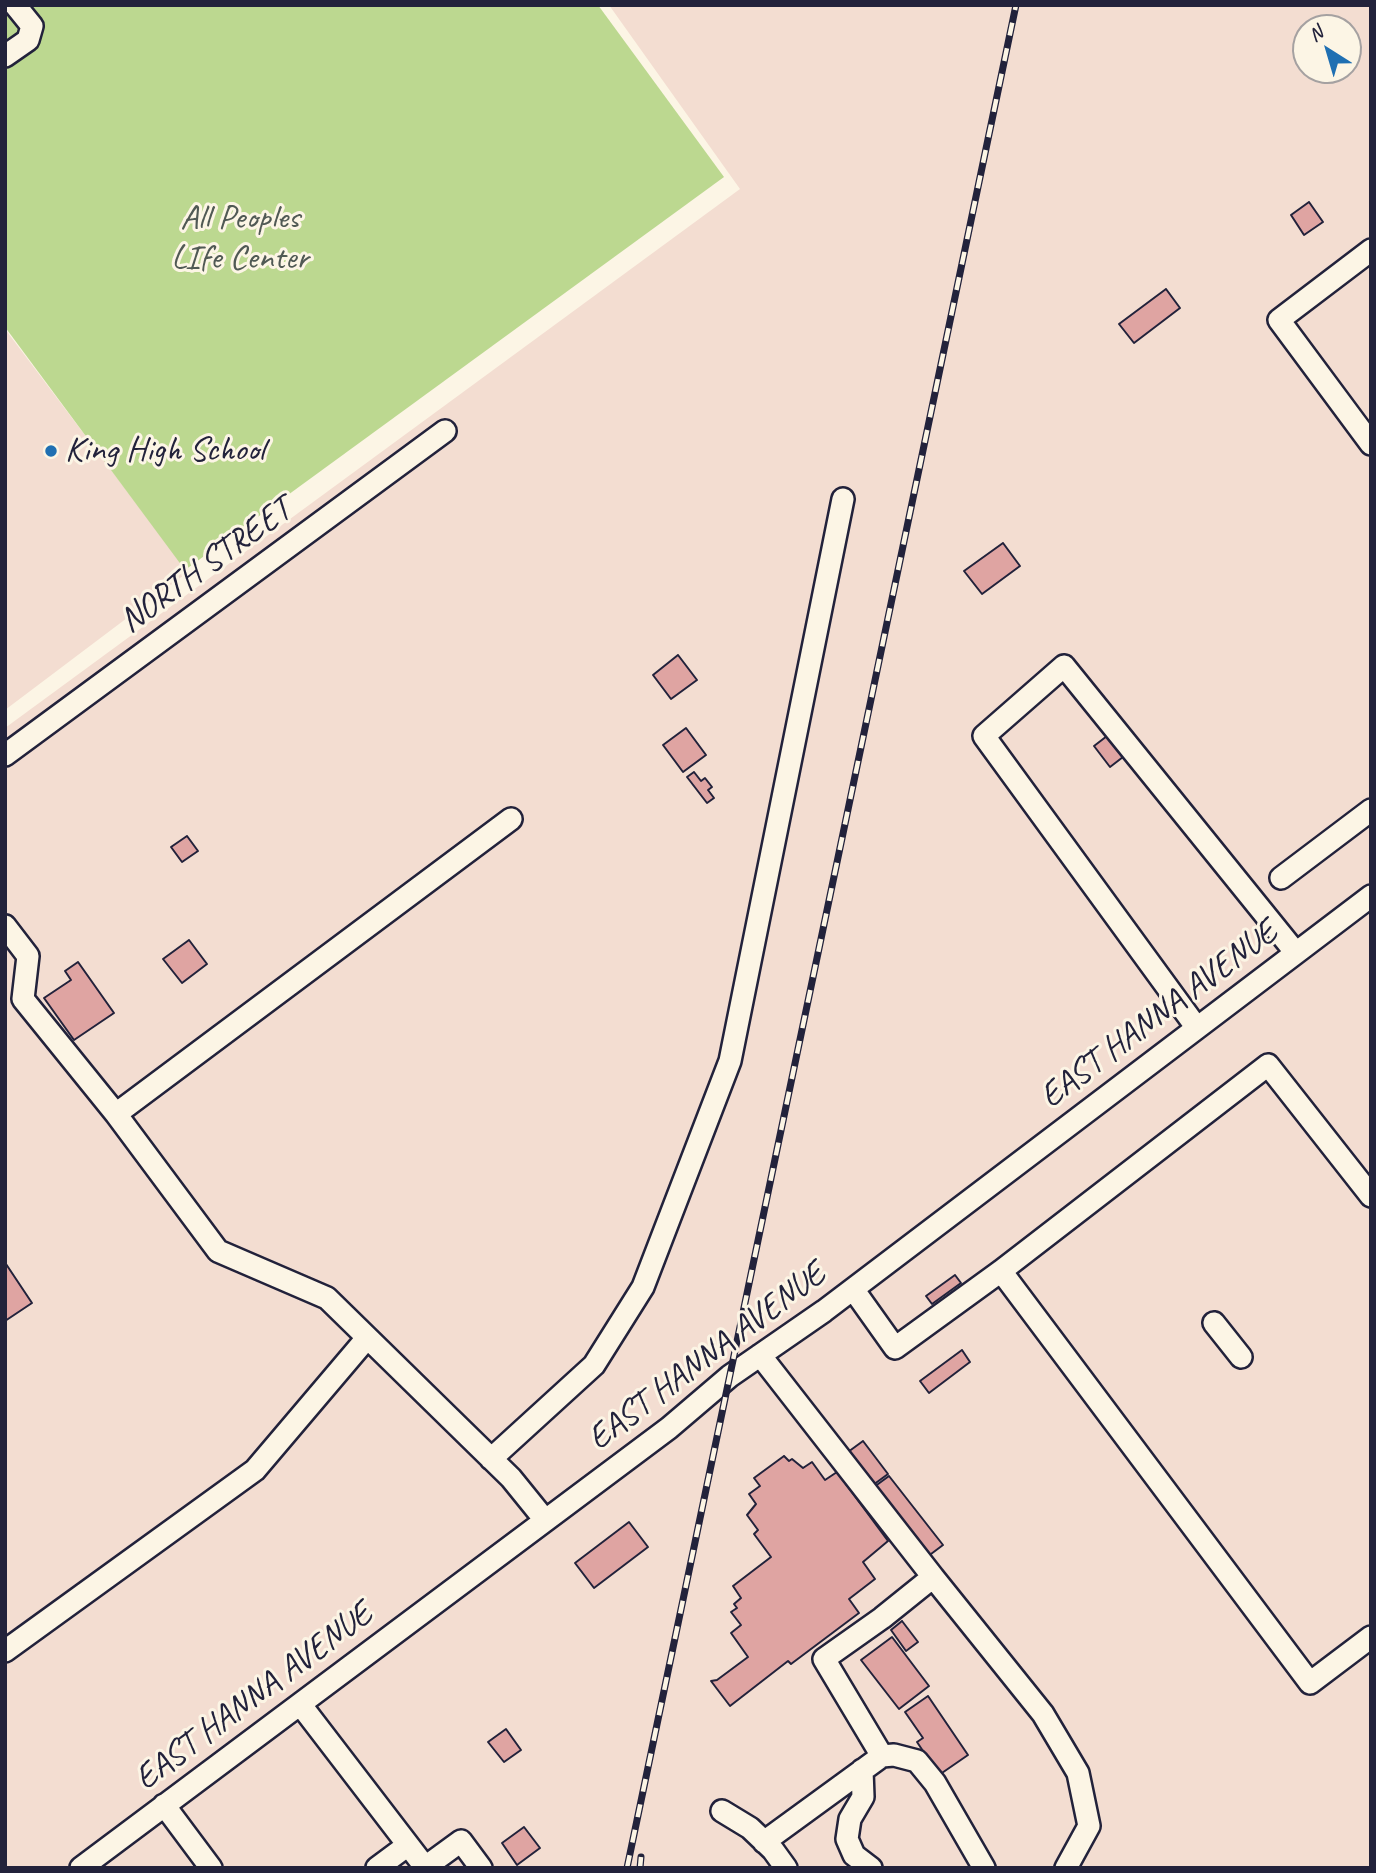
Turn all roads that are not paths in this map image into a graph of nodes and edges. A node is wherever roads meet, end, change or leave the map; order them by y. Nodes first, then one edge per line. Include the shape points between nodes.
1 (15, 5) edge
2 (5, 56) edge
3 (1371, 250) edge
4 (445, 431) dead end
5 (1371, 444) edge
6 (843, 499) dead end
7 (5, 755) edge
8 (1371, 810) edge
9 (511, 820) dead end
10 (1281, 878) dead end
11 (1371, 896) edge
12 (5, 926) edge
13 (1296, 953) junction
14 (1197, 1028) junction
15 (116, 1114) junction
16 (1371, 1196) edge
17 (1001, 1270) junction
18 (853, 1289) junction
19 (1214, 1323) dead end
20 (367, 1338) junction
21 (761, 1355) junction
22 (1241, 1357) dead end
23 (491, 1459) junction
24 (545, 1520) junction
25 (933, 1577) junction
26 (1371, 1637) edge
27 (5, 1651) edge
28 (300, 1704) junction
29 (882, 1756) junction
30 (862, 1770) junction
31 (164, 1805) junction
32 (723, 1811) dead end
33 (764, 1842) junction
34 (408, 1845) junction
35 (425, 1867) edge
36 (81, 1868) edge
37 (211, 1868) edge
38 (377, 1868) edge
39 (481, 1868) edge
40 (786, 1868) edge
41 (871, 1868) edge
42 (984, 1868) edge
43 (1066, 1868) edge

1 - 2 street via 32,26 28,40
3 - 5 street via 1279,320
4 - 7 street, NORTH STREET
6 - 23 street via 730,1061 643,1287 594,1366
8 - 10 street
9 - 15 street
11 - 13 street, EAST HANNA AVENUE
12 - 15 street via 28,956 23,999
13 - 14 street, EAST HANNA AVENUE
13 - 14 street via 1064,666 984,736
14 - 18 street, EAST HANNA AVENUE
15 - 20 street via 218,1251 327,1298
16 - 17 street via 1268,1065
17 - 18 street via 895,1348
17 - 26 street via 1310,1683
18 - 21 street, EAST HANNA AVENUE
19 - 22 street
20 - 23 street
20 - 27 street via 256,1470
21 - 24 street, EAST HANNA AVENUE
21 - 25 street
23 - 24 street
24 - 28 street, EAST HANNA AVENUE
25 - 29 street via 824,1659
25 - 43 street via 1043,1713 1078,1773 1088,1826
28 - 31 street, EAST HANNA AVENUE
28 - 34 street
29 - 30 street
29 - 42 street via 917,1761 935,1783
30 - 33 street
30 - 41 street via 863,1797 850,1819 847,1839 854,1855
31 - 36 street, EAST HANNA AVENUE
31 - 37 street
32 - 33 street
33 - 40 street
34 - 35 street
34 - 38 street
35 - 39 street via 461,1841

